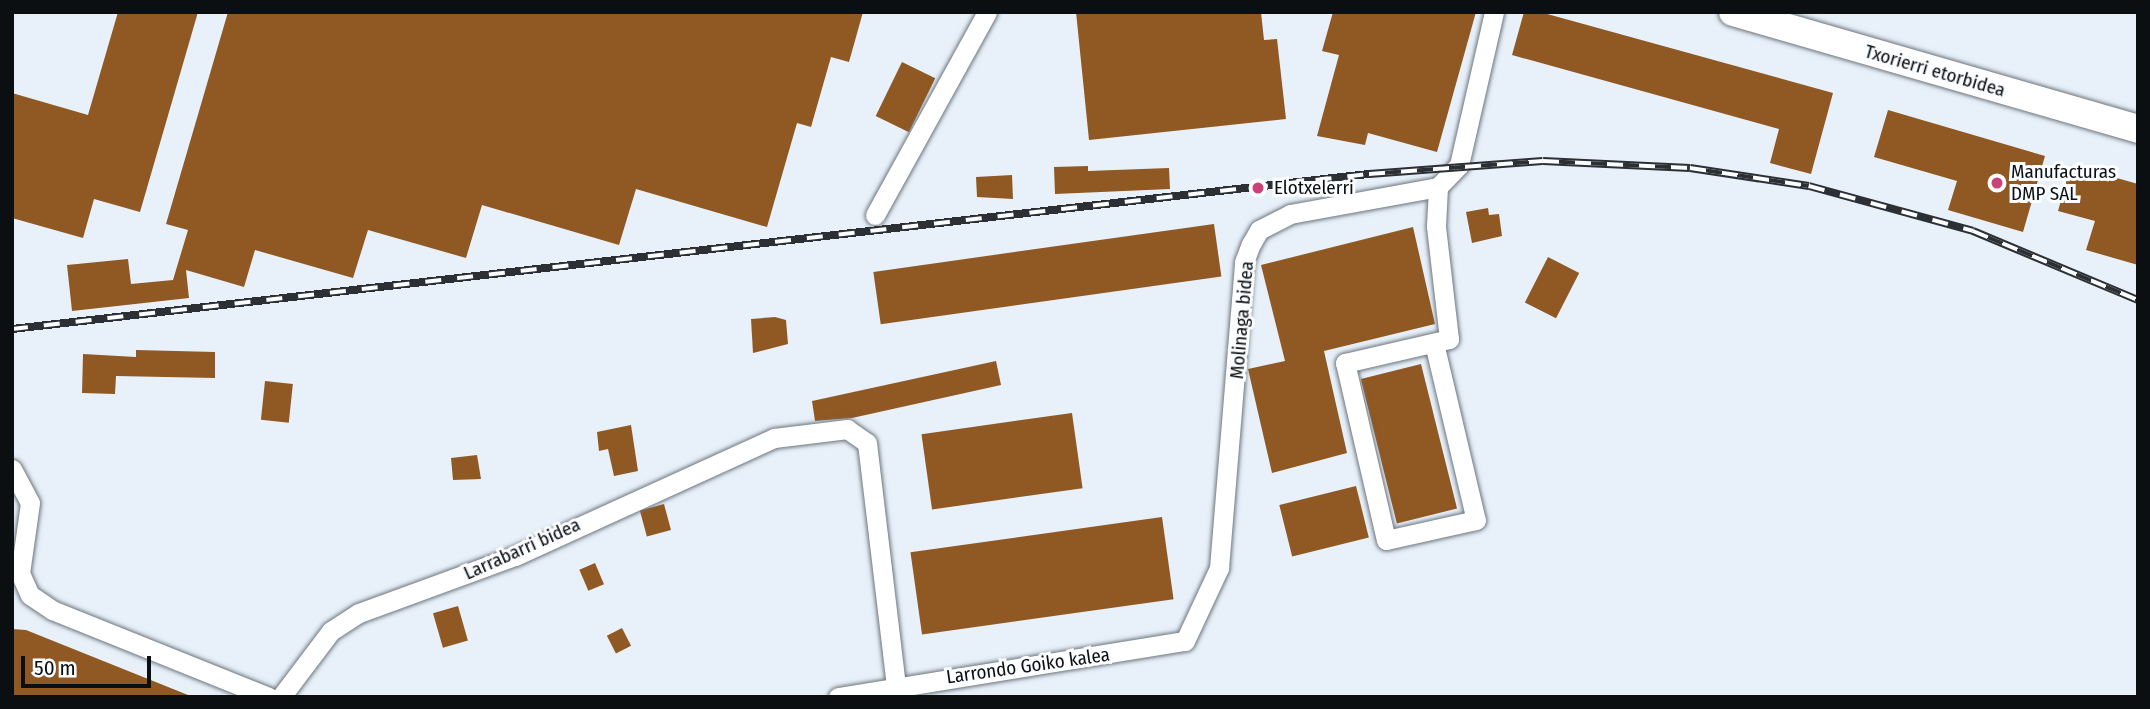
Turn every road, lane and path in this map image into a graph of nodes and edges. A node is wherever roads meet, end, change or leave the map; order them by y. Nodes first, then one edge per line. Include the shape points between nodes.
1 (987, 12) edge
2 (1494, 12) edge
3 (1733, 12) edge
4 (2138, 129) edge
5 (1438, 187) junction
6 (875, 215) dead end
7 (1434, 343) junction
8 (12, 469) edge
9 (1176, 645) joint
10 (896, 687) junction
11 (268, 697) edge
12 (281, 697) edge
13 (838, 697) edge

1 - 6 street
2 - 5 street via 1459,165
3 - 4 street, Txorierri etorbidea
5 - 7 street via 1436,226 1448,339
5 - 9 street, Molinaga bidea via 1290,214 1259,230 1244,262 1219,568 1192,632
7 - 7 street via 1345,363 1386,540 1476,520
8 - 11 street via 30,503 20,573 30,596 52,610
9 - 10 street, Larrondo Goiko kalea
10 - 12 street, Larrabarri bidea via 867,443 847,429 790,434 669,482 514,556 359,613 331,631
10 - 13 street, Larrondo Goiko kalea

